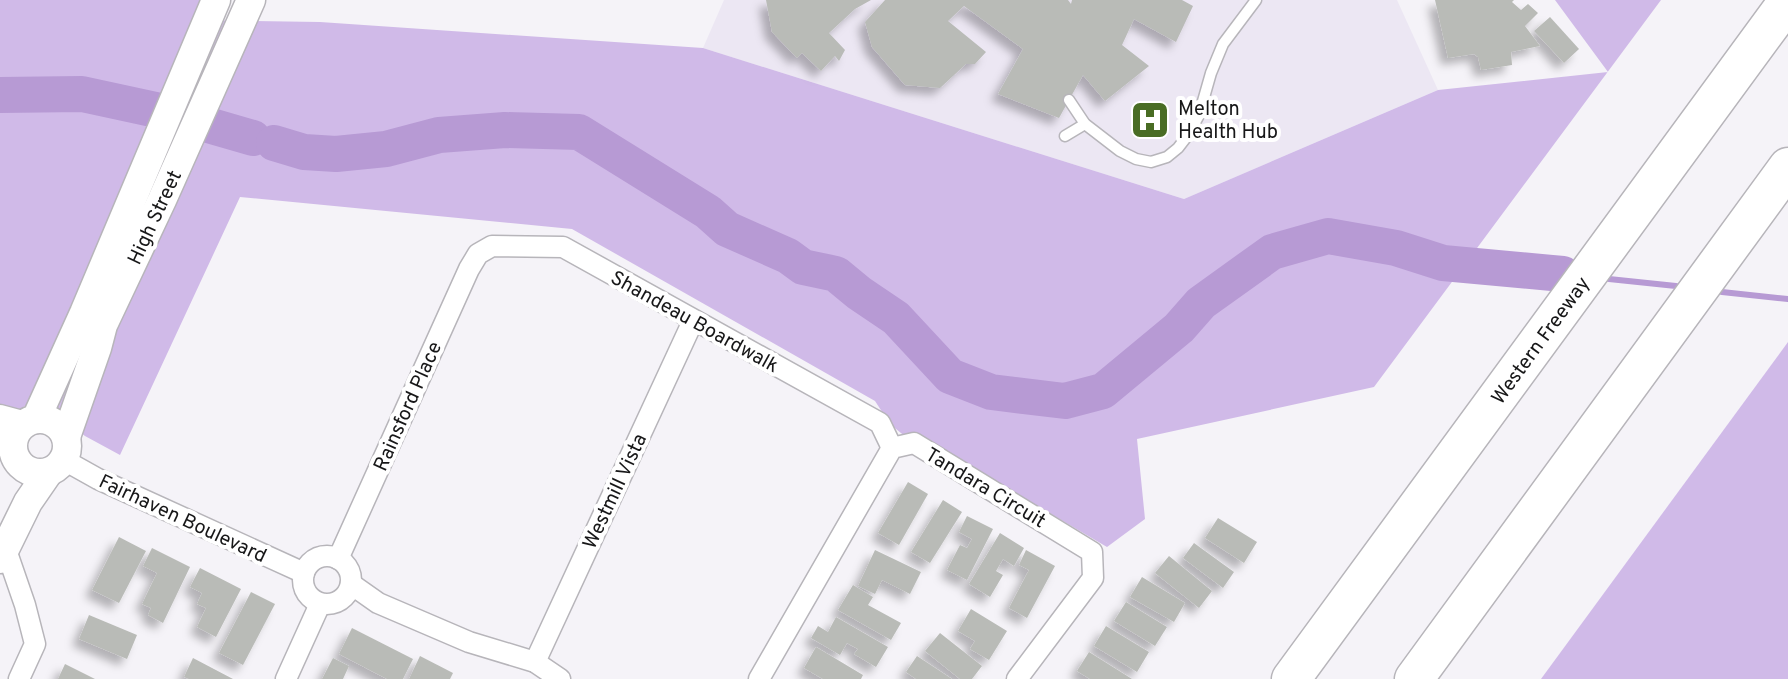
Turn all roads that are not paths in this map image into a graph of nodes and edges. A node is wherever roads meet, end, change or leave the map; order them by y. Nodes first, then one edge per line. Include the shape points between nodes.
1 (216, 0) edge
2 (251, 0) edge
3 (1256, 0) edge
4 (1788, 1) edge
5 (1069, 100) dead end
6 (1085, 124) junction
7 (1065, 136) dead end
8 (1788, 167) edge
9 (478, 254) joint
10 (693, 321) junction
11 (16, 434) edge
12 (892, 448) junction
13 (59, 456) junction
14 (2, 543) edge
15 (338, 559) junction
16 (304, 573) junction
17 (351, 584) junction
18 (320, 604) junction
19 (535, 662) junction
20 (19, 679) edge
21 (286, 679) edge
22 (560, 679) edge
23 (759, 679) edge
24 (1017, 679) edge
25 (1291, 679) edge
26 (1414, 679) edge

1 - 11 main road, High Street via 84,313
2 - 13 main road, High Street via 103,325
3 - 6 lane via 1223,44 1188,135 1167,157 1136,159
4 - 25 highway, Western Freeway
5 - 6 lane
6 - 7 lane
8 - 26 highway
9 - 10 street, Shandeau Boardwalk via 492,246 563,247
9 - 15 street, Rainsford Place
10 - 12 street, Shandeau Boardwalk via 880,423
10 - 19 street, Westmill Vista
11 - 13 main road via 27,471 36,474
11 - 13 main road via 45,419 54,423 62,429
11 - 14 main road, High Street via 16,490
12 - 23 street
12 - 24 street, Tandara Circuit via 914,443 1092,552 1093,578
13 - 14 main road, High Street
13 - 16 street, Fairhaven Boulevard
14 - 20 street via 35,644
15 - 16 street via 314,560
15 - 17 street via 350,571
16 - 18 street via 307,594
17 - 18 street via 343,599
17 - 19 street via 391,609 469,642
18 - 21 street
19 - 22 street

